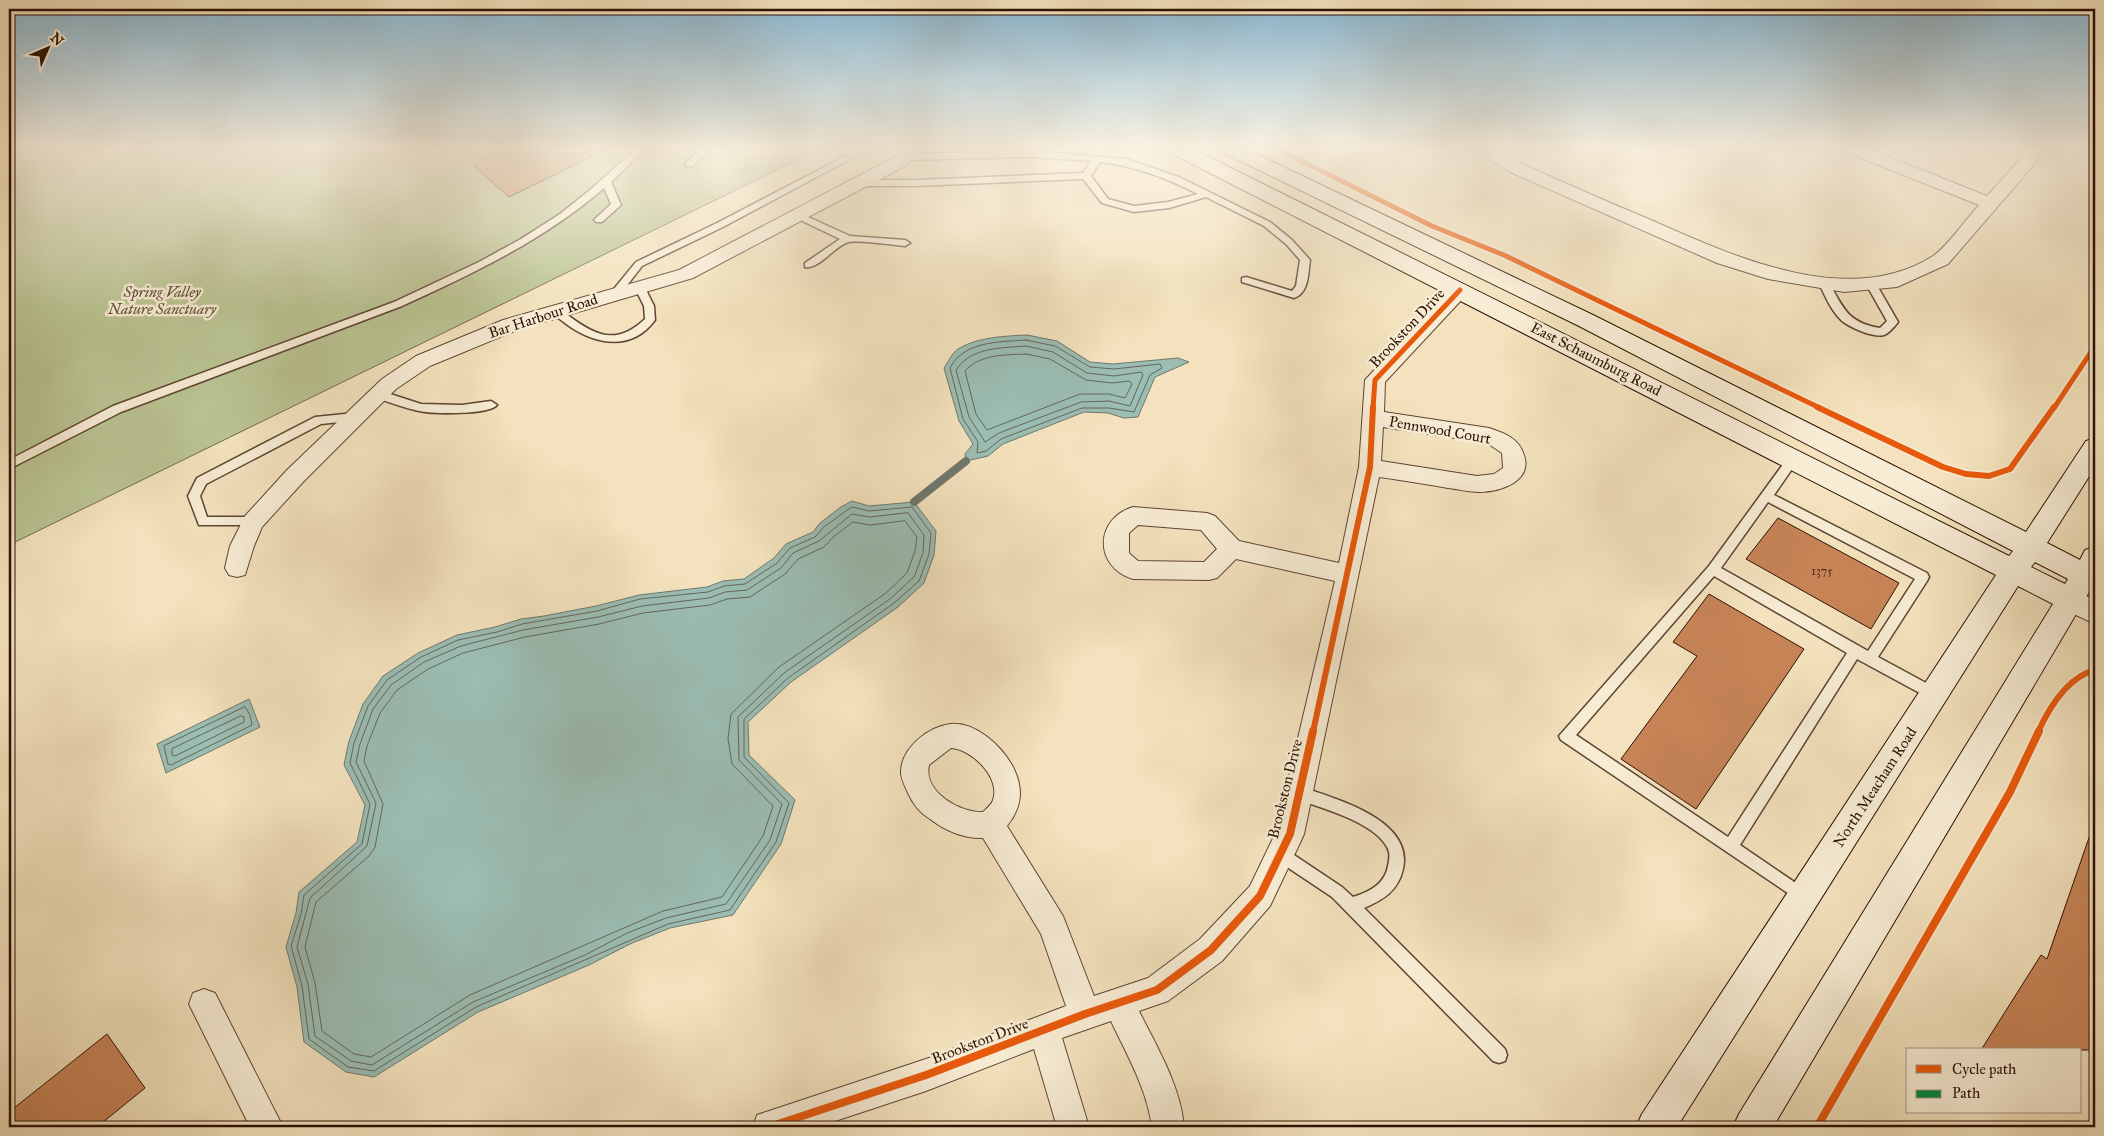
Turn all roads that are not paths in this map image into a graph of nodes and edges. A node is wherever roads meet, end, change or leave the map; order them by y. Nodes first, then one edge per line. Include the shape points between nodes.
1 (581, 202) edge
2 (615, 202) edge
3 (764, 202) edge
4 (822, 202) edge
5 (1109, 202) edge
6 (1179, 202) edge
7 (1223, 202) edge
8 (1284, 202) edge
9 (1340, 202) edge
10 (1594, 202) edge
11 (1986, 202) edge
12 (1991, 204) joint
13 (797, 215) junction
14 (599, 220) dead end
15 (848, 239) junction
16 (905, 243) dead end
17 (809, 265) dead end
18 (1246, 280) dead end
19 (1824, 283) junction
20 (1871, 284) junction
21 (640, 288) junction
22 (1460, 290) junction
23 (614, 294) junction
24 (556, 310) junction
25 (378, 394) junction
26 (491, 405) dead end
27 (355, 417) junction
28 (1373, 418) junction
29 (2095, 448) edge
30 (1793, 459) junction
31 (9, 465) edge
32 (1370, 467) junction
33 (1766, 496) junction
34 (252, 522) junction
35 (1232, 549) dead end
36 (2022, 559) junction
37 (237, 568) dead end
38 (1713, 569) junction
39 (1348, 575) junction
40 (2088, 585) edge
41 (1855, 651) junction
42 (1870, 659) junction
43 (1934, 694) junction
44 (1299, 793) junction
45 (990, 825) dead end
46 (1730, 847) junction
47 (1280, 854) junction
48 (1804, 897) junction
49 (1350, 906) junction
50 (1118, 1003) junction
51 (204, 1004) dead end
52 (1085, 1014) junction
53 (1044, 1030) junction
54 (1499, 1055) dead end
55 (267, 1127) edge
56 (769, 1127) edge
57 (1073, 1127) edge
58 (1168, 1127) edge
59 (1655, 1127) edge
60 (1752, 1127) edge

1 - 31 lane via 535,235 398,304 117,410
2 - 14 lane via 616,205
3 - 23 lane via 639,264
4 - 13 street, Bar Harbour Road
5 - 6 lane via 1134,209
7 - 18 lane via 1268,224 1305,260 1301,287 1294,295
8 - 22 main road, East Schaumburg Road
9 - 36 main road, East Schaumburg Road via 1584,320
10 - 19 street via 1724,259 1768,273
11 - 12 street
12 - 20 street via 1942,260 1890,283
13 - 15 lane
13 - 21 street, Bar Harbour Road via 686,274
15 - 16 lane
15 - 17 lane
19 - 20 street via 1844,286
19 - 20 lane via 1838,311 1863,330 1882,332 1893,322
21 - 23 street, Bar Harbour Road
21 - 24 lane via 649,306 650,320 642,330 618,340 600,339 576,327
22 - 28 street, Brookston Drive via 1375,380
22 - 30 main road, East Schaumburg Road
23 - 24 street, Bar Harbour Road
24 - 25 street, Bar Harbour Road via 432,357
25 - 26 lane via 421,408 462,409
25 - 27 street, Bar Harbour Road
27 - 34 street, Bar Harbour Road
27 - 34 lane via 319,420 201,481 194,496 203,522
28 - 32 street, Brookston Drive
28 - 32 street, Pennwood Court via 1489,436 1507,444 1514,454 1515,469 1511,476 1493,483 1477,484
29 - 36 main road, North Meacham Road
30 - 33 lane
30 - 36 main road, East Schaumburg Road
32 - 39 street, Brookston Drive
33 - 38 lane
33 - 42 lane via 1923,577
34 - 37 street, Bar Harbour Road
35 - 39 street
36 - 40 main road
36 - 43 main road, North Meacham Road
38 - 41 lane
38 - 46 lane via 1566,736
39 - 44 street, Brookston Drive
40 - 60 main road
41 - 42 lane
41 - 46 lane
42 - 43 lane
43 - 48 main road, North Meacham Road
44 - 47 street, Brookston Drive via 1290,834
44 - 49 lane via 1373,823 1397,852 1396,870 1391,882 1378,895
45 - 52 street via 1053,926
46 - 48 lane
47 - 49 lane via 1337,892
47 - 50 street, Brookston Drive via 1260,896 1211,950 1157,990
48 - 59 main road, North Meacham Road
49 - 54 lane
50 - 52 street, Brookston Drive
50 - 58 street via 1156,1082
51 - 55 street
52 - 53 street, Brookston Drive
53 - 56 street, Brookston Drive via 926,1075
53 - 57 street

